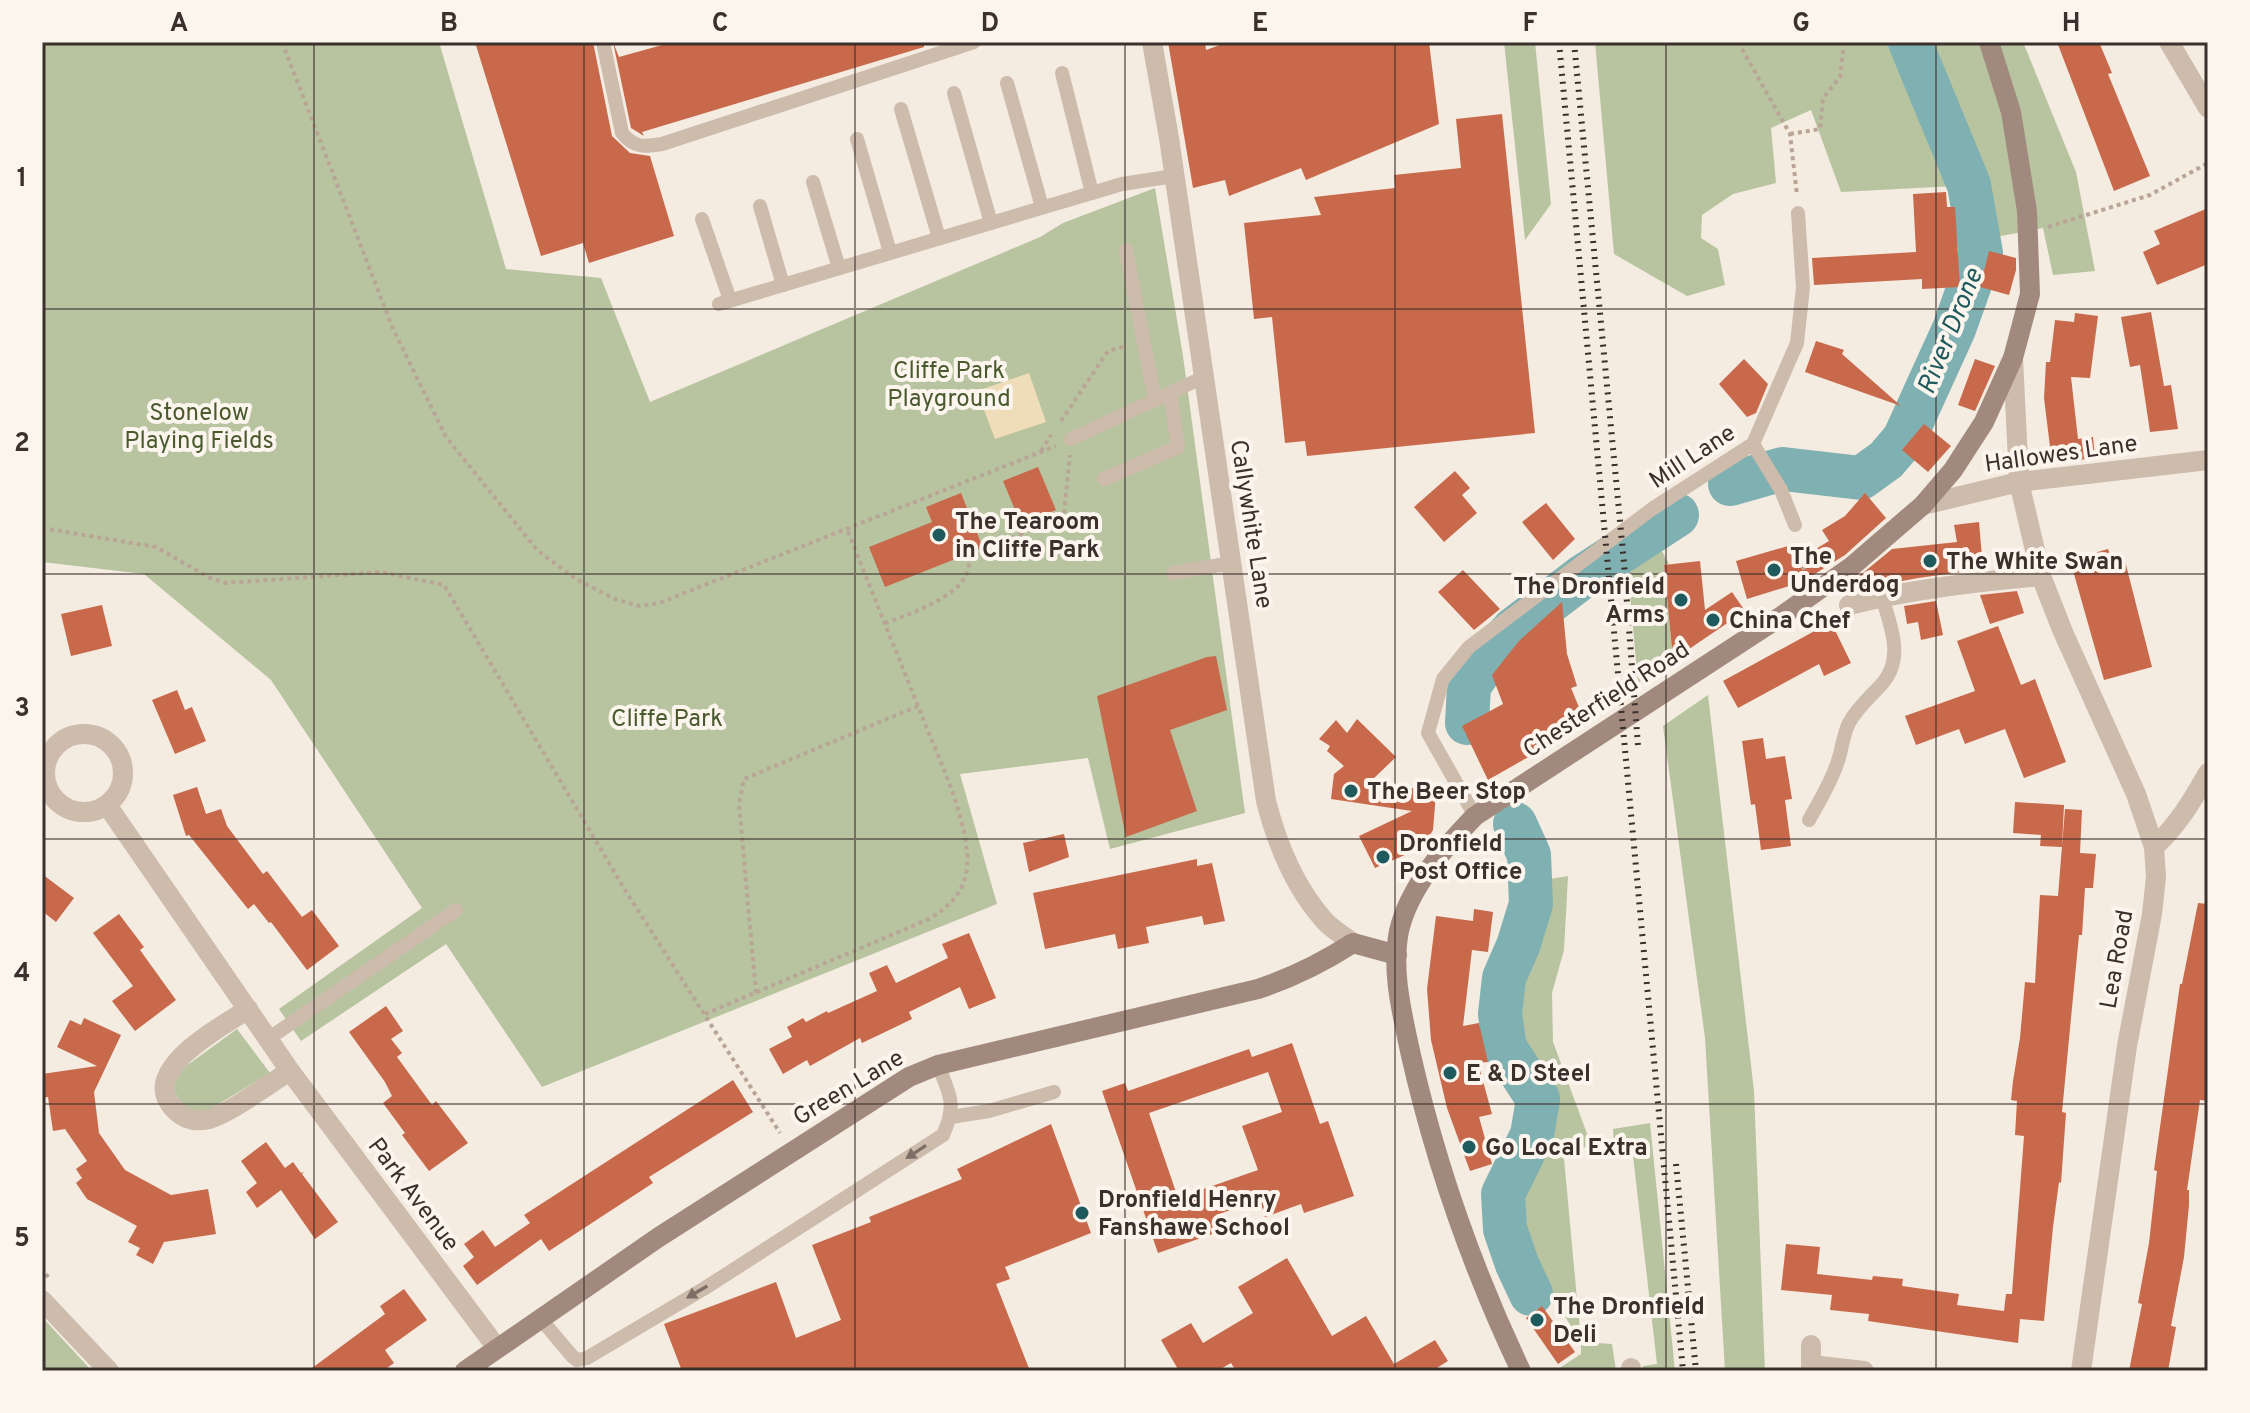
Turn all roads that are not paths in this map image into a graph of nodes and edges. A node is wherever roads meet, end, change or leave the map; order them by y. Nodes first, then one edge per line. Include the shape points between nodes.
1 (603, 42) edge
2 (974, 42) edge
3 (1152, 42) edge
4 (1989, 42) edge
5 (2169, 42) edge
6 (1062, 73) dead end
7 (1007, 83) dead end
8 (954, 93) dead end
9 (2208, 108) edge
10 (901, 109) dead end
11 (857, 139) dead end
12 (1174, 176) junction
13 (813, 182) dead end
14 (1092, 193) junction
15 (760, 206) dead end
16 (1042, 207) junction
17 (1798, 213) road end
18 (702, 219) dead end
19 (991, 223) junction
20 (939, 238) junction
21 (1126, 250) dead end
22 (890, 252) junction
23 (839, 268) junction
24 (783, 285) junction
25 (2013, 358) junction
26 (1204, 377) junction
27 (1170, 393) junction
28 (1155, 400) junction
29 (1071, 439) road end
30 (1753, 444) junction
31 (2208, 460) edge
32 (1104, 479) dead end
33 (2019, 482) junction
34 (1923, 505) junction
35 (1795, 525) road end
36 (1232, 563) junction
37 (1173, 573) dead end
38 (2041, 576) junction
39 (1882, 597) junction
40 (1849, 605) dead end
41 (2208, 773) edge
42 (107, 805) dead end
43 (1475, 816) junction
44 (1809, 820) dead end
45 (2154, 847) junction
46 (456, 910) dead end
47 (1353, 943) junction
48 (1397, 955) junction
49 (248, 1009) junction
50 (268, 1039) junction
51 (938, 1065) junction
52 (290, 1071) junction
53 (1054, 1092) dead end
54 (951, 1117) junction
55 (42, 1300) edge
56 (540, 1318) junction
57 (497, 1348) junction
58 (1811, 1361) edge
59 (109, 1371) edge
60 (465, 1371) edge
61 (1521, 1371) edge
62 (1864, 1371) edge
63 (2081, 1371) edge

1 - 2 lane via 622,133 631,145 644,147
3 - 12 street, Callywhite Lane
4 - 25 main road, Chesterfield Road via 2011,112 2029,234 2030,294
5 - 9 street
6 - 14 lane
7 - 16 lane
8 - 19 lane
10 - 20 lane
11 - 22 lane
12 - 14 lane
12 - 26 street, Callywhite Lane
13 - 23 lane
14 - 16 lane
15 - 24 lane
16 - 19 lane
17 - 30 lane, Mill Lane via 1803,287 1797,343
18 - 24 lane via 725,302
19 - 20 lane
20 - 22 lane
21 - 28 lane
22 - 23 lane
23 - 24 lane
25 - 33 street, Lea Road
25 - 34 main road, Chesterfield Road via 1984,422
26 - 27 lane
26 - 36 street, Callywhite Lane
27 - 28 lane
27 - 32 lane via 1178,447
28 - 29 lane
30 - 35 lane
30 - 43 lane, Mill Lane via 1571,567 1469,647 1443,679 1428,733
31 - 33 street, Hallowes Lane
33 - 34 street, Hallowes Lane
33 - 38 street, Lea Road
34 - 43 main road, Chesterfield Road via 1811,595
36 - 37 lane
36 - 47 street, Callywhite Lane via 1274,832 1308,899 1325,922
38 - 39 street
38 - 45 street, Lea Road
39 - 40 street
39 - 44 lane via 1895,647 1894,665 1846,727 1835,769
41 - 45 street via 2188,810
42 - 49 street, Park Avenue
43 - 48 main road, Chesterfield Road via 1409,904
45 - 63 street, Lea Road via 2152,914 2127,1046
46 - 50 lane
47 - 48 main road, Callywhite Lane
47 - 51 main road, Green Lane via 1293,978 1258,989
48 - 61 main road, Chesterfield Road via 1402,1011 1421,1098 1469,1251
49 - 50 street, Park Avenue
49 - 52 street via 174,1062 166,1078 170,1106 196,1121 213,1118
50 - 52 street, Park Avenue
51 - 54 lane via 952,1101
51 - 56 main road, Green Lane via 909,1077 792,1151
52 - 57 street, Park Avenue
53 - 54 lane
54 -> 56 lane via 943,1135 587,1358 572,1356
55 - 59 street
56 - 57 main road, Green Lane
57 - 60 main road, Green Lane
58 - 62 street

